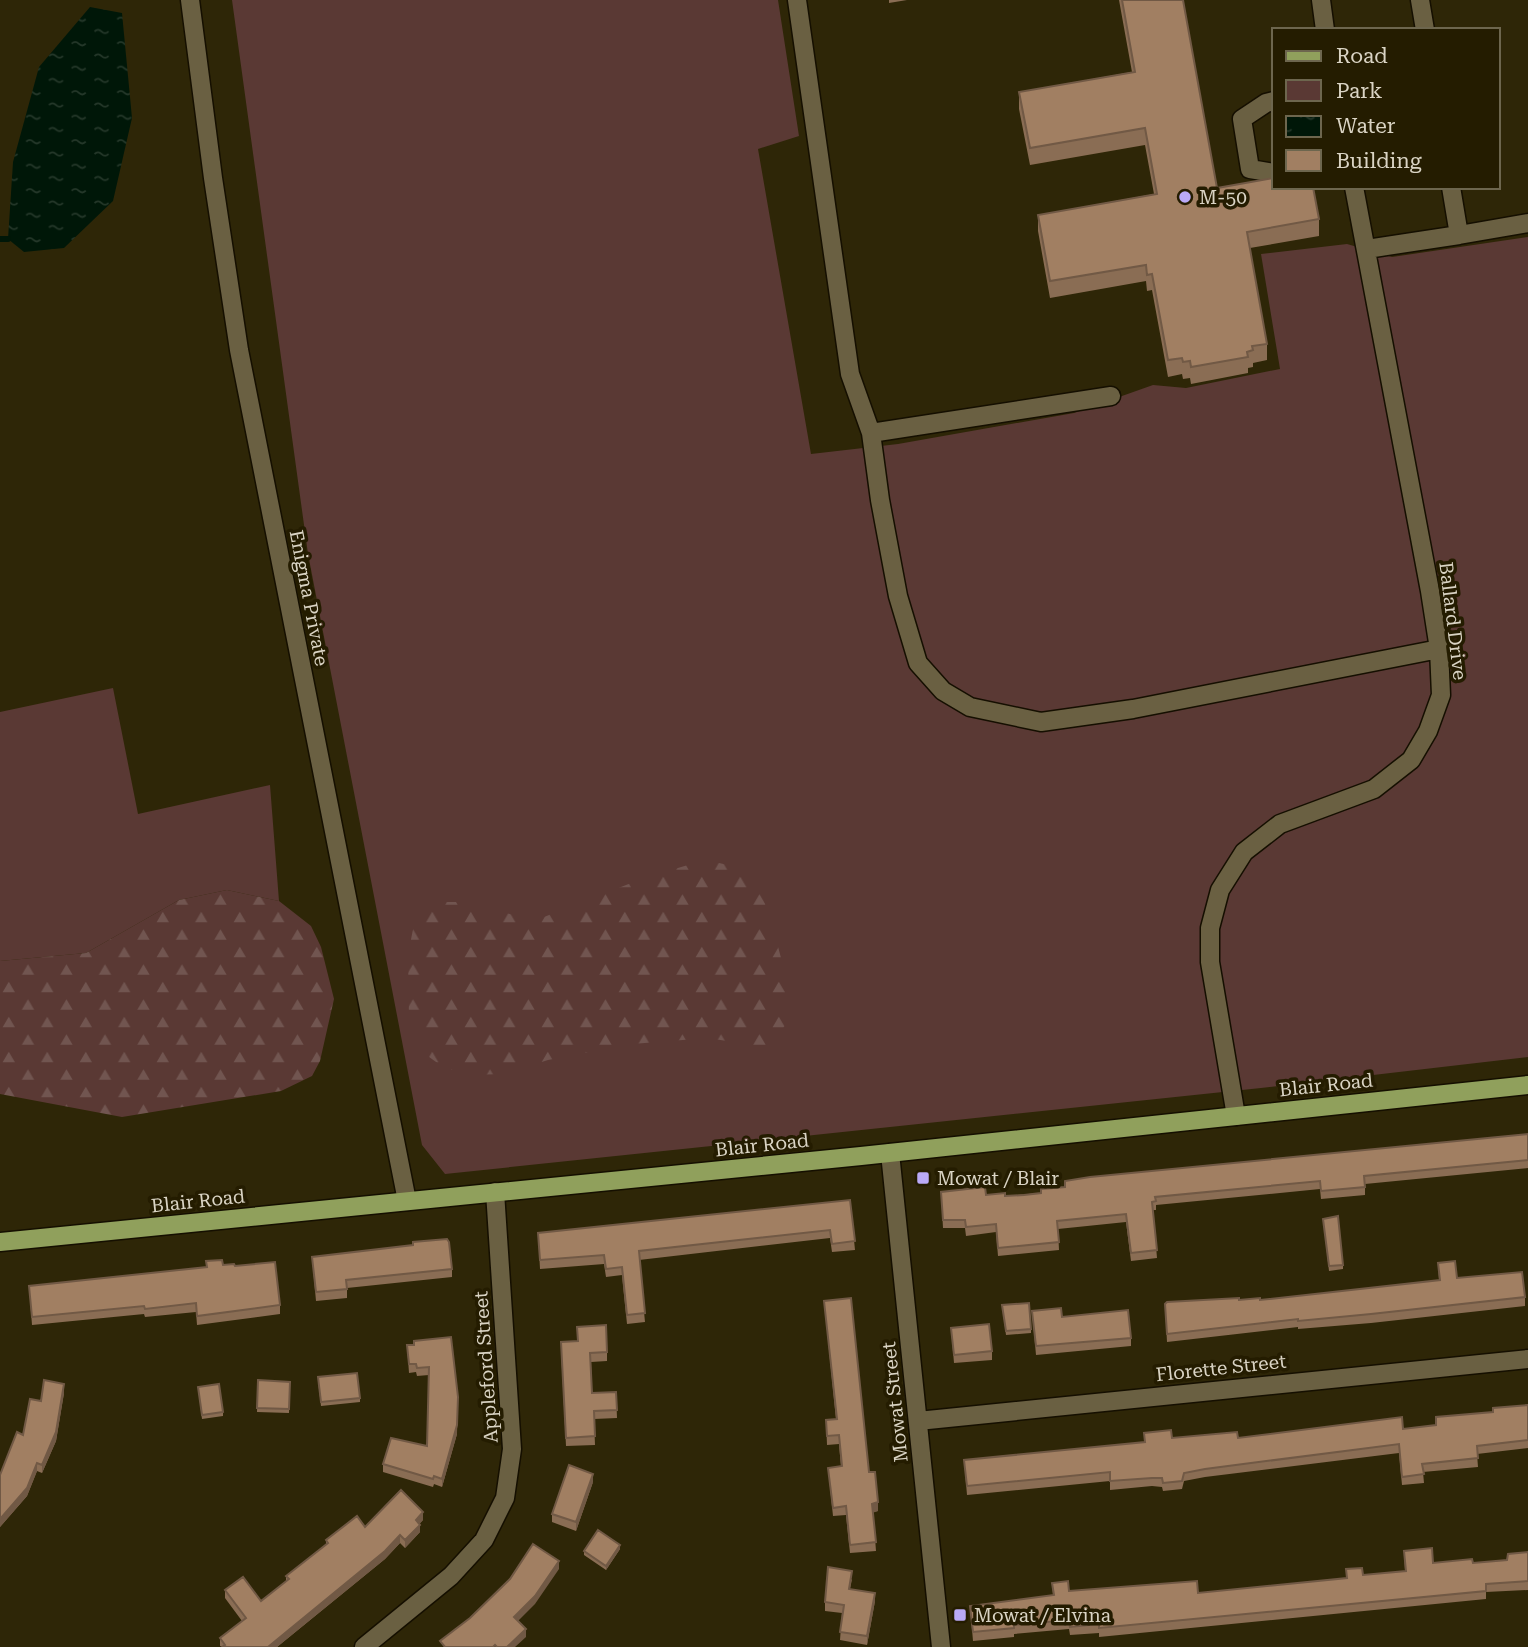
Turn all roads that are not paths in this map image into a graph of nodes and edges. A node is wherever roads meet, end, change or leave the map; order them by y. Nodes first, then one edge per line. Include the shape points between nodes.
1 (190, 0) edge
2 (797, 0) edge
3 (1420, 0) edge
4 (1324, 1) edge
5 (1325, 28) edge
6 (1425, 28) edge
7 (1272, 102) edge
8 (1272, 173) edge
9 (1354, 189) edge
10 (1451, 189) edge
11 (1528, 223) edge
12 (1459, 235) junction
13 (1367, 249) junction
14 (1111, 396) dead end
15 (871, 433) junction
16 (1439, 649) junction
17 (1528, 1085) edge
18 (1236, 1116) junction
19 (890, 1153) junction
20 (495, 1192) junction
21 (407, 1201) junction
22 (0, 1242) edge
23 (1528, 1359) edge
24 (918, 1421) junction
25 (364, 1647) edge
26 (941, 1647) edge

1 - 21 street, Enigma Private via 239,350
2 - 15 street via 843,338
3 - 6 street
4 - 5 street
7 - 8 street via 1241,119 1250,169
9 - 13 street, Ballard Drive
10 - 12 street
11 - 12 street
12 - 13 street
13 - 16 street, Ballard Drive
14 - 15 street
15 - 16 street via 898,596 918,663 943,691 970,707 1041,722 1133,709
16 - 18 street, Ballard Drive via 1441,695 1411,760 1374,789 1280,824 1244,852 1220,890 1210,928 1210,962
17 - 18 main road, Blair Road
18 - 19 main road, Blair Road
19 - 20 main road, Blair Road
19 - 24 street, Mowat Street
20 - 21 main road, Blair Road
20 - 25 street, Appleford Street via 512,1449 505,1498 484,1540 452,1576
21 - 22 main road, Blair Road
23 - 24 street, Florette Street
24 - 26 street, Mowat Street

